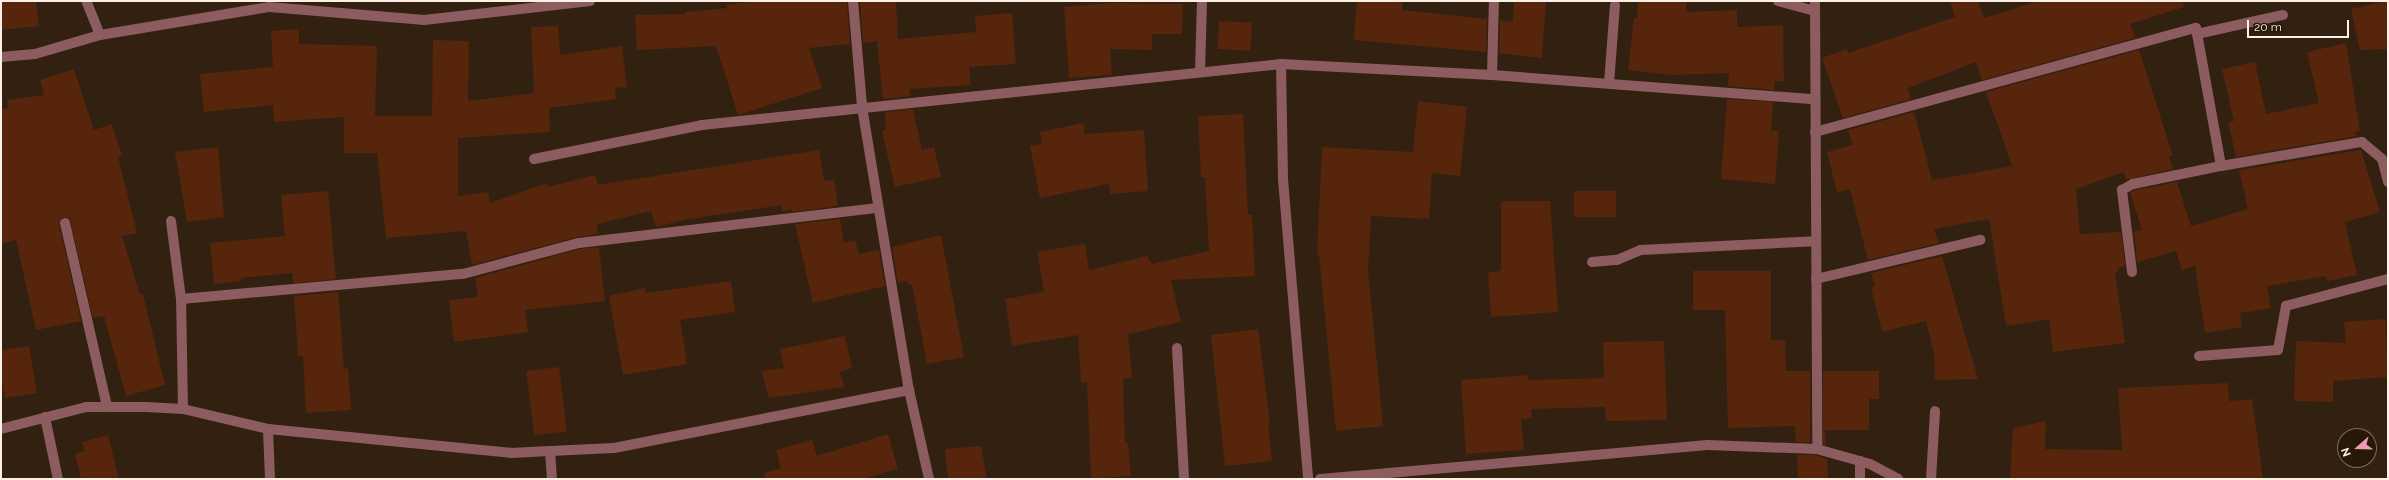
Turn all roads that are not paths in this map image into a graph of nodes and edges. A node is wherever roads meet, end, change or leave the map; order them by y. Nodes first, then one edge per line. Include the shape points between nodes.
1 (86, 1) edge
2 (590, 1) edge
3 (853, 1) edge
4 (1202, 1) edge
5 (1494, 1) edge
6 (1778, 1) edge
7 (1615, 5) dead end
8 (1815, 6) edge
9 (2283, 15) dead end
10 (2197, 34) junction
11 (100, 35) junction
12 (1, 57) edge
13 (1281, 64) junction
14 (1200, 72) junction
15 (1492, 75) junction
16 (1609, 83) junction
17 (1814, 99) junction
18 (862, 107) junction
19 (1815, 132) junction
20 (534, 159) dead end
21 (2221, 166) junction
22 (2388, 182) edge
23 (878, 208) junction
24 (171, 221) dead end
25 (65, 223) dead end
26 (1980, 240) dead end
27 (1816, 241) junction
28 (1592, 262) dead end
29 (2132, 272) dead end
30 (1816, 279) junction
31 (2388, 279) edge
32 (181, 299) junction
33 (1177, 348) dead end
34 (2199, 356) dead end
35 (910, 390) junction
36 (107, 407) junction
37 (183, 409) junction
38 (1935, 411) dead end
39 (45, 417) junction
40 (1, 429) edge
41 (268, 429) junction
42 (1817, 449) junction
43 (550, 451) junction
44 (1860, 461) junction
45 (58, 479) edge
46 (270, 479) edge
47 (552, 479) edge
48 (929, 479) edge
49 (1184, 479) edge
50 (1308, 479) edge
51 (1320, 479) edge
52 (1860, 479) edge
53 (1898, 479) edge
54 (1931, 479) edge

1 - 11 street
2 - 11 street via 424,20 269,7
3 - 18 street
4 - 14 street
5 - 15 street
6 - 8 street
7 - 16 street
8 - 17 street
9 - 10 street
10 - 19 street via 2196,28
10 - 21 street
11 - 12 street via 35,54
13 - 14 street
13 - 15 street
13 - 50 street via 1283,179
14 - 18 street
15 - 16 street
16 - 17 street
17 - 19 street
18 - 20 street via 702,125
18 - 23 street
19 - 27 street
21 - 22 street via 2362,142 2382,159
21 - 29 street via 2133,184 2122,190
23 - 32 street via 580,243 463,274
23 - 35 street
24 - 32 street
25 - 36 street
26 - 30 street
27 - 28 street via 1641,250 1617,260
27 - 30 street
30 - 42 street
31 - 34 street via 2286,306 2278,350
32 - 37 street
33 - 49 street
35 - 43 street via 614,448
35 - 48 street
36 - 37 street
36 - 39 street via 86,407
37 - 41 street
38 - 54 street
39 - 40 street
39 - 45 street
41 - 43 street via 511,453
41 - 46 street
42 - 44 street
42 - 51 street via 1708,445
43 - 47 street
44 - 52 street
44 - 53 street

